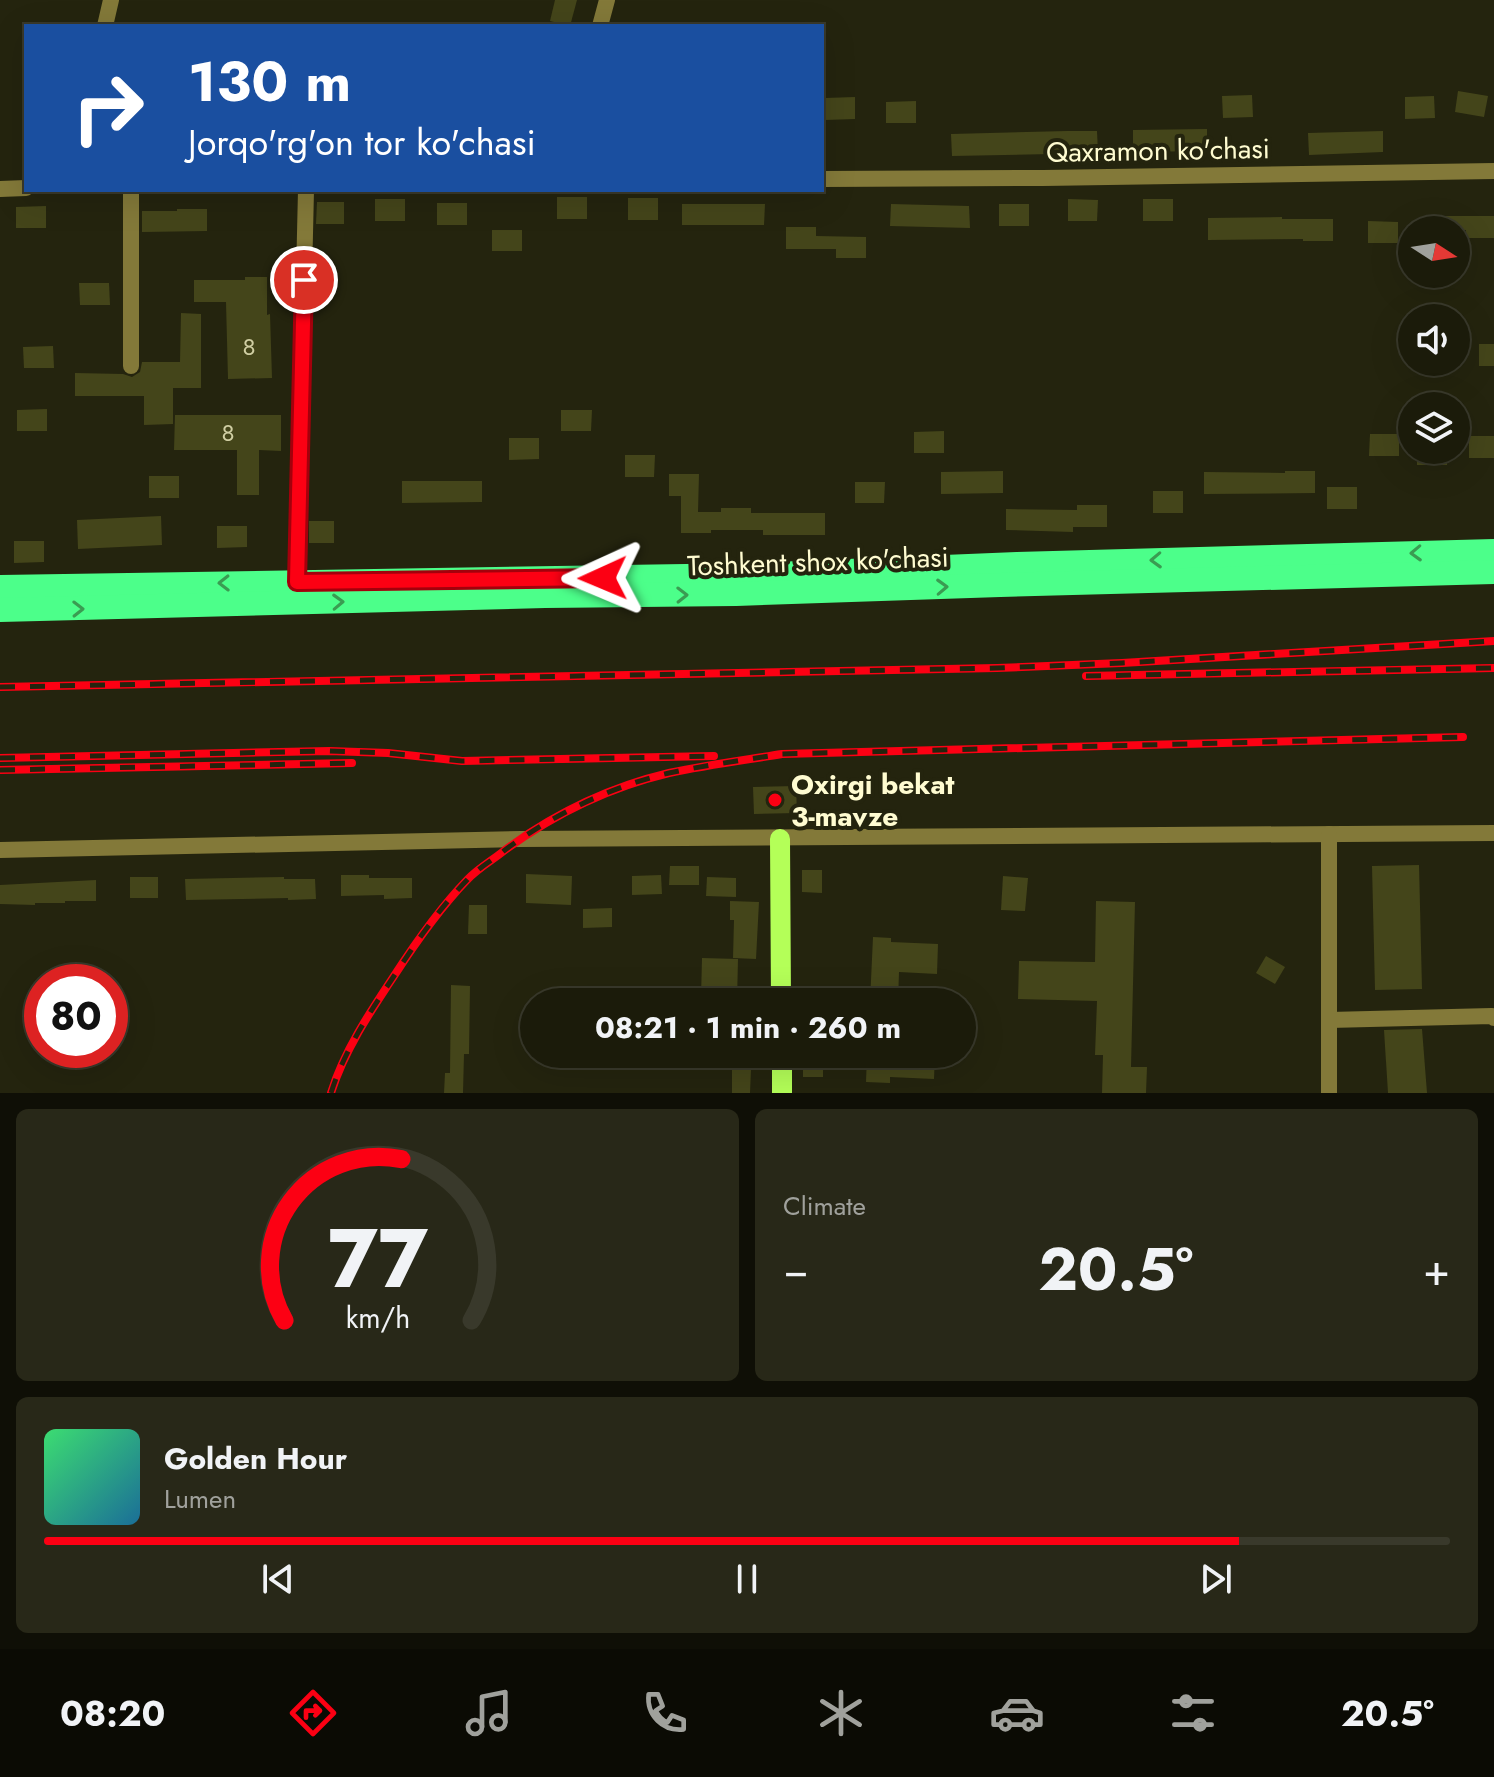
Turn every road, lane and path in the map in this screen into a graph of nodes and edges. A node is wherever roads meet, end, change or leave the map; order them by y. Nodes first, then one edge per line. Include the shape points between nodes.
1 (111, 0) edge
2 (607, 0) edge
3 (105, 24) edge
4 (601, 24) edge
5 (1494, 171) edge
6 (824, 179) edge
7 (24, 188) edge
8 (0, 189) edge
9 (131, 192) edge
10 (306, 192) edge
11 (131, 366) dead end
12 (1494, 551) edge
13 (1494, 572) edge
14 (297, 582) junction
15 (0, 587) edge
16 (545, 588) junction
17 (0, 610) edge
18 (1494, 833) edge
19 (1329, 834) junction
20 (780, 839) junction
21 (0, 850) edge
22 (781, 988) edge
23 (1494, 1018) edge
24 (1329, 1020) junction
25 (782, 1068) edge
26 (782, 1093) edge
27 (1329, 1093) edge

1 - 3 street
2 - 4 street
5 - 6 street, Qaxramon ko'chasi
7 - 8 street
9 - 11 street
10 - 14 street
12 -> 16 highway, Toshkent shox ko'chasi via 1017,564
16 -> 13 highway, Toshkent shox ko'chasi via 736,594
14 -> 15 highway, Toshkent shox ko'chasi
14 - 16 highway, Toshkent shox ko'chasi
17 -> 16 highway, Toshkent shox ko'chasi
18 - 19 street
19 - 20 street
19 - 24 street
20 - 21 street
20 - 22 main road
23 - 24 street
24 - 27 street
25 - 26 main road

